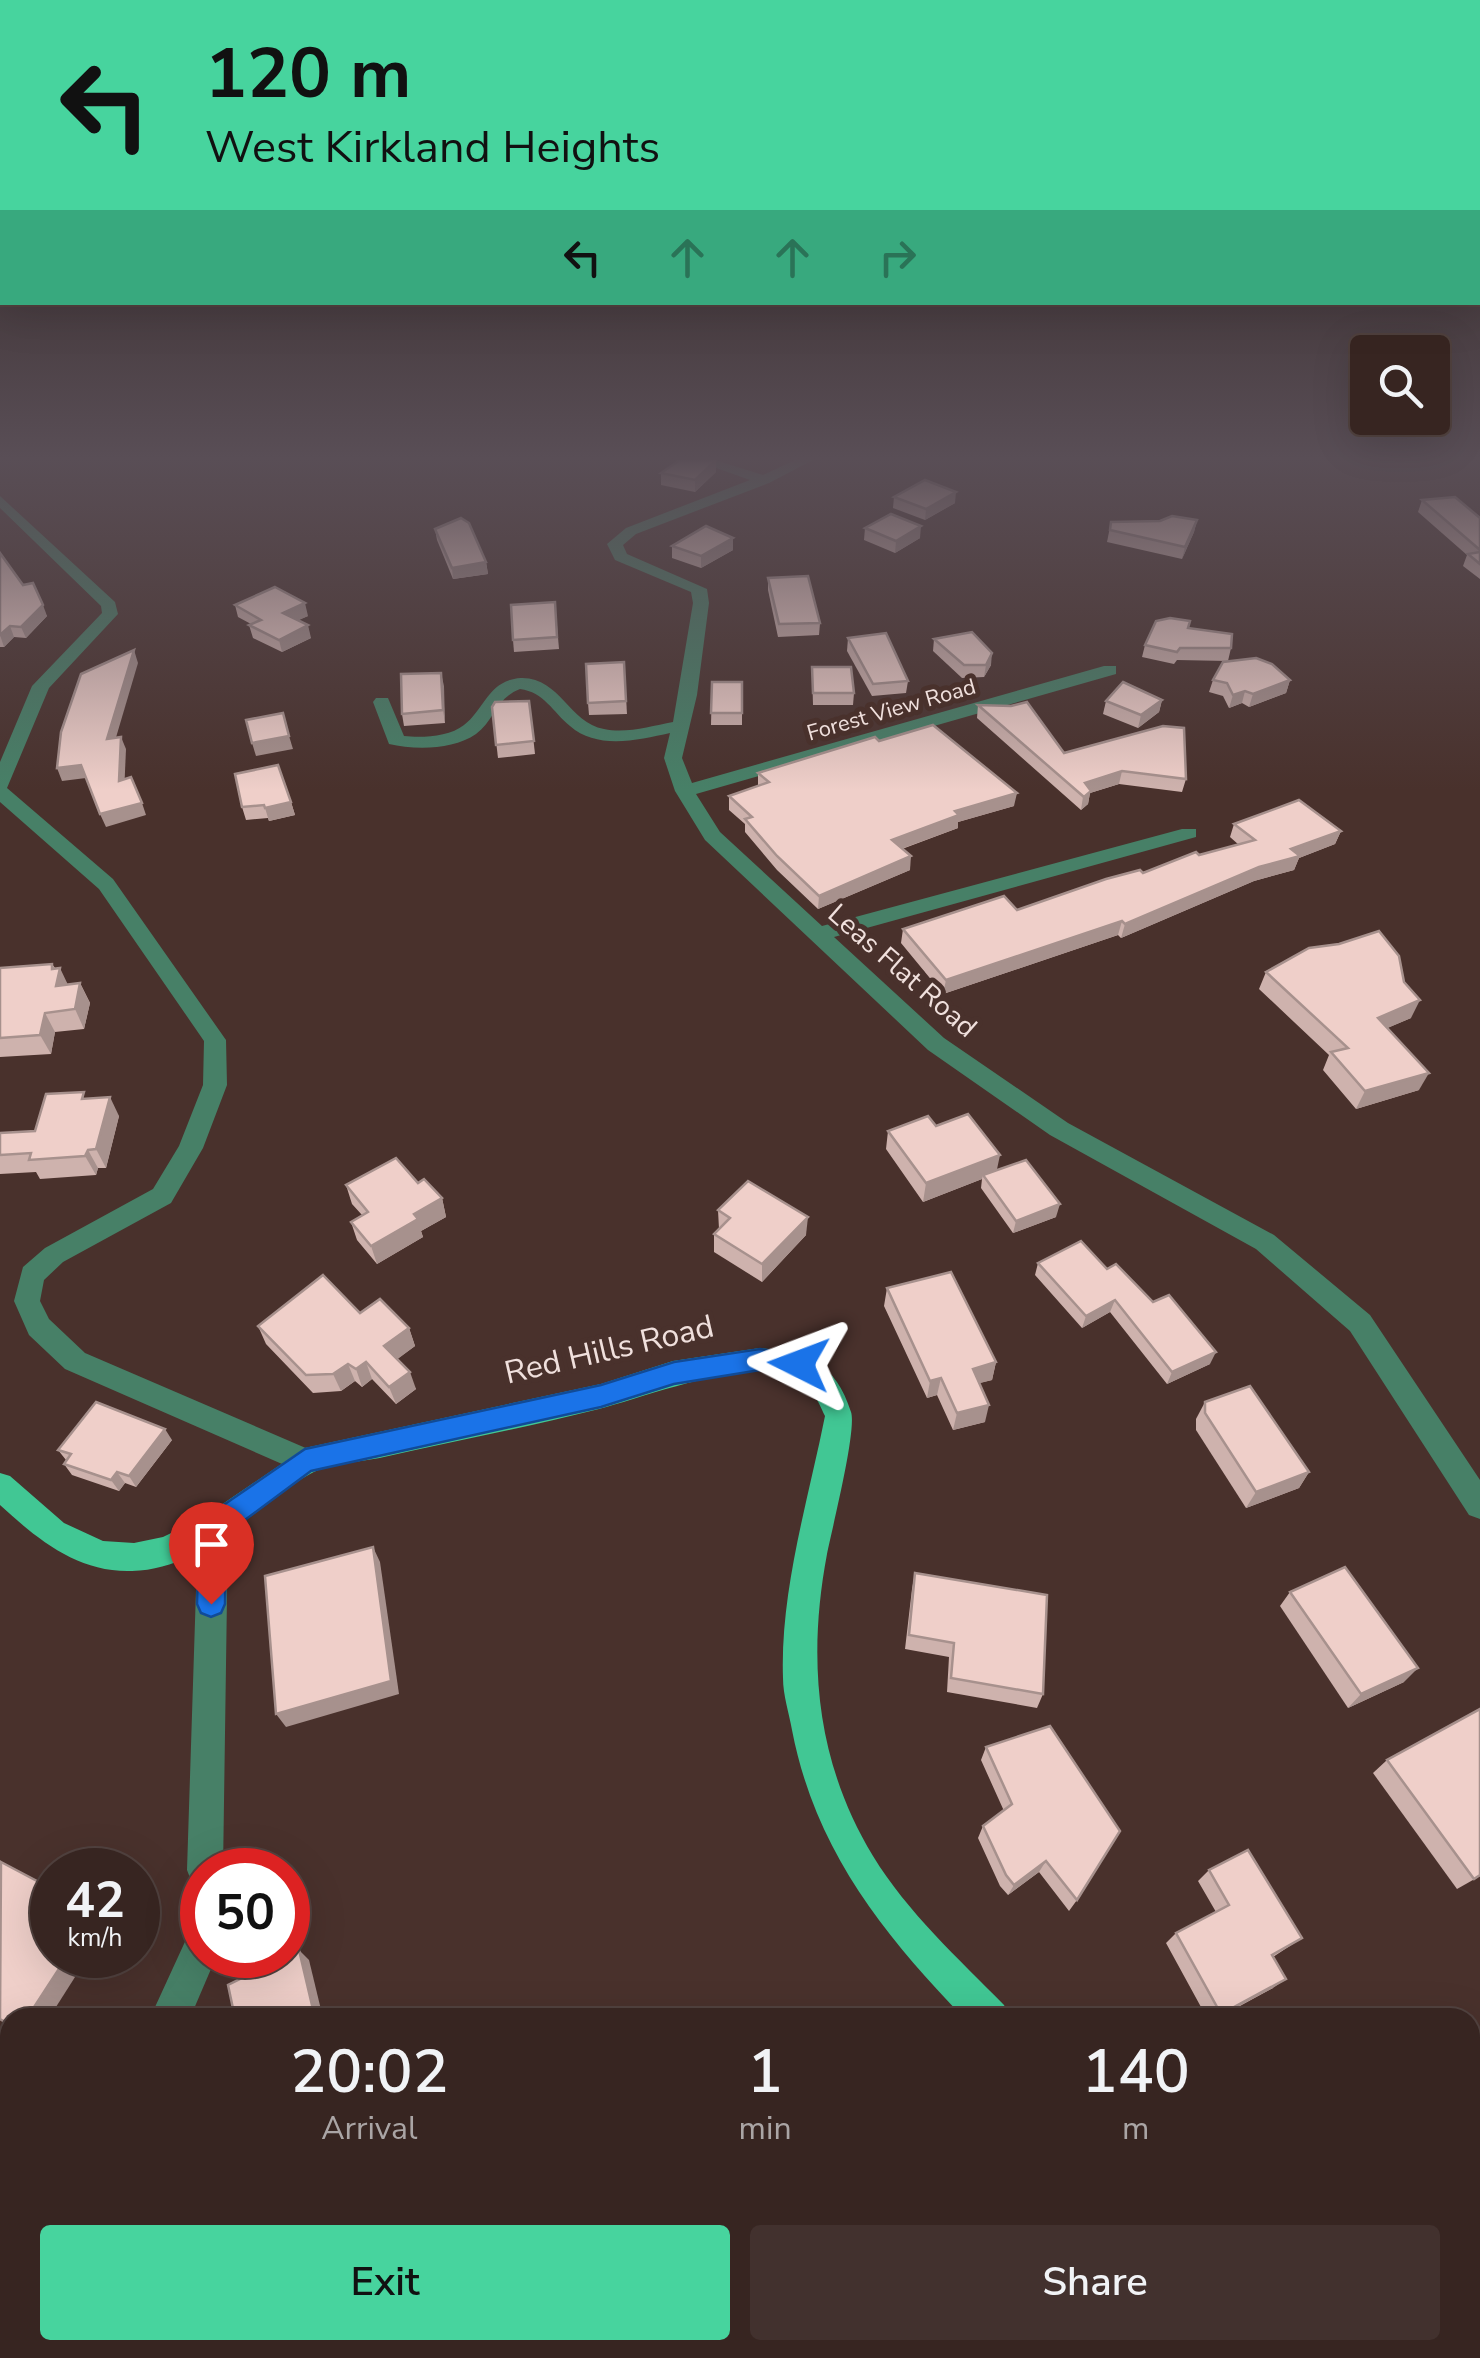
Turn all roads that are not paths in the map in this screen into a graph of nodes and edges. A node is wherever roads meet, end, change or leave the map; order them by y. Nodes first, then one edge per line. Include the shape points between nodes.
1 (73, 570) edge
2 (653, 570) edge
3 (1110, 670) dead end
4 (382, 702) dead end
5 (680, 726) junction
6 (0, 785) edge
7 (684, 791) junction
8 (0, 792) edge
9 (1189, 833) dead end
10 (816, 935) junction
11 (305, 1461) junction
12 (0, 1486) edge
13 (1480, 1505) edge
14 (213, 1528) junction
15 (206, 1848) edge
16 (190, 1978) edge
17 (175, 2008) edge
18 (981, 2008) edge

1 - 6 street via 110,605 110,614 41,686
2 - 5 street, Leas Flat Road via 699,589 702,603
3 - 7 street, Forest View Road
4 - 5 street via 396,740 407,743 471,728 491,695 510,686 542,689 586,730 600,734
5 - 7 street, Leas Flat Road via 673,758
7 - 10 street, Leas Flat Road via 712,836
8 - 11 street via 106,884 215,1040 215,1084 191,1148 162,1196 54,1255 32,1275 26,1300 39,1326 75,1361
9 - 10 street
10 - 13 street, Leas Flat Road via 936,1044 1059,1129 1265,1242 1360,1323
11 - 14 main road, Red Hills Road
11 - 18 main road, Red Hills Road via 601,1396 674,1373 760,1360 799,1364 824,1384 838,1416 806,1585 800,1678 818,1776 861,1869 922,1949
12 - 14 main road, Red Hills Road via 53,1532 101,1555 167,1550
14 - 15 street
16 - 17 street

